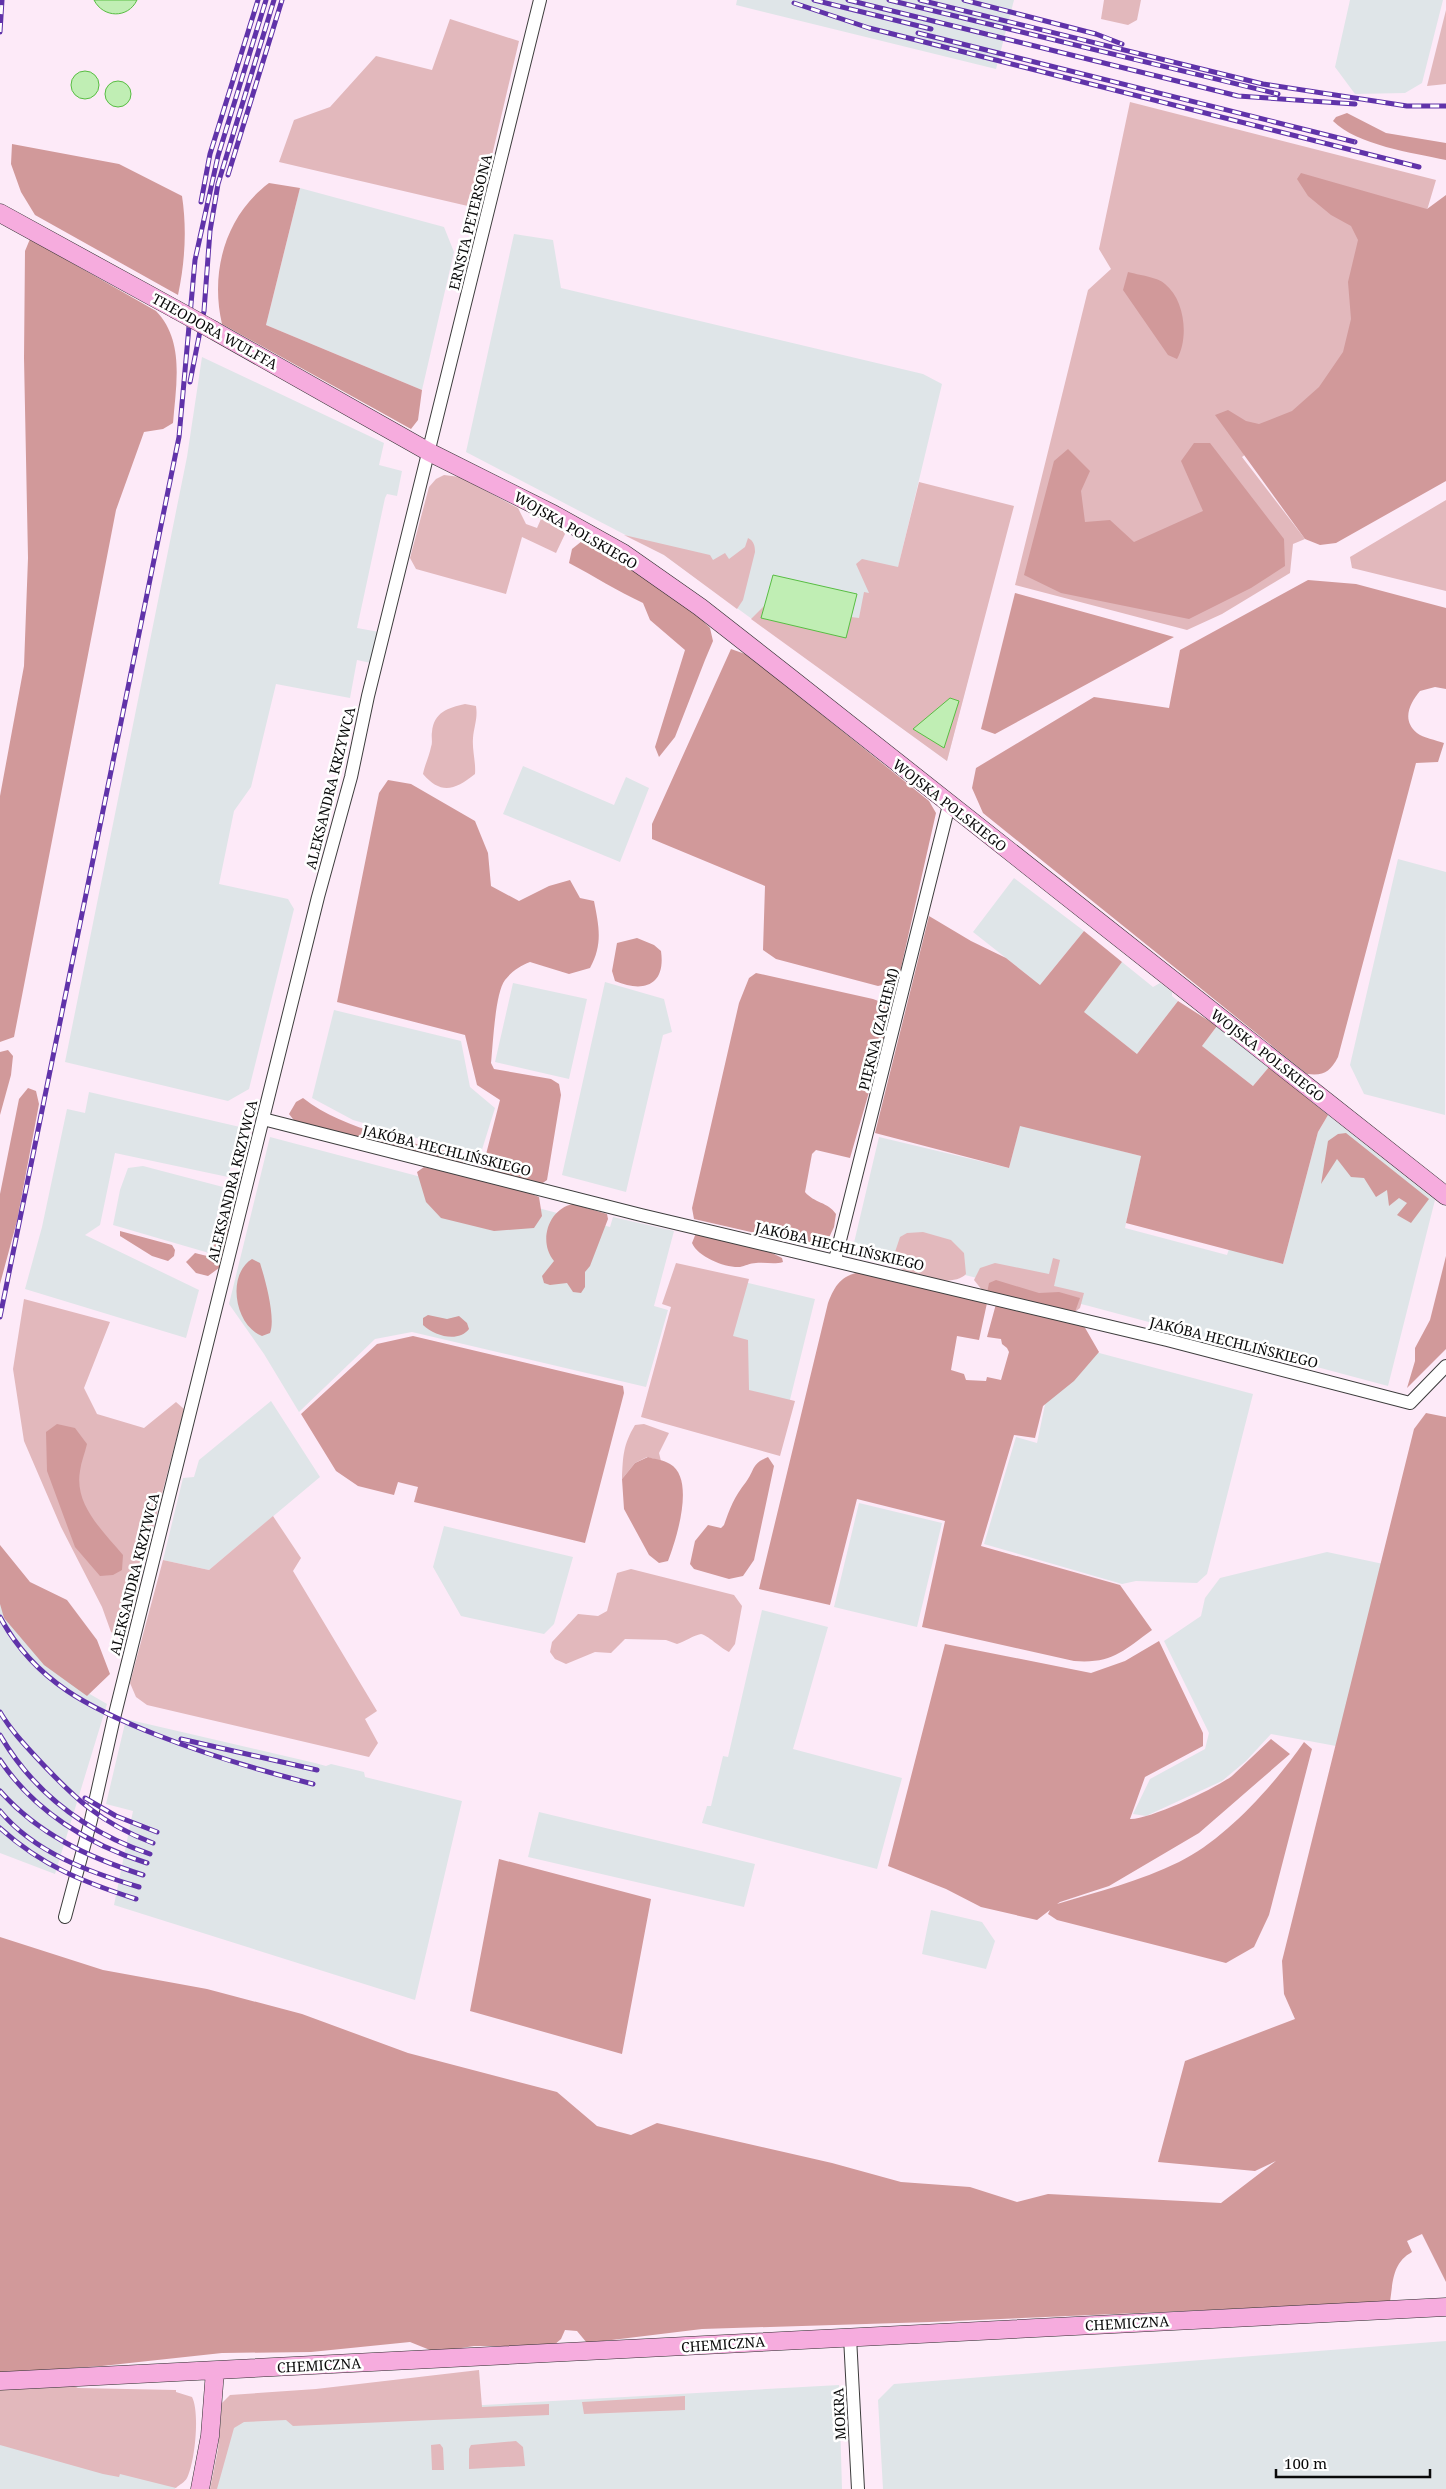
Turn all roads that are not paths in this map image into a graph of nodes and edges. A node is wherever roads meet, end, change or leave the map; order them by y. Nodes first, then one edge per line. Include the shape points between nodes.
1 (540, 0) edge
2 (0, 213) edge
3 (429, 452) junction
4 (949, 805) junction
5 (263, 1119) junction
6 (1446, 1196) edge
7 (835, 1260) junction
8 (1446, 1366) edge
9 (65, 1917) dead end
10 (1446, 2307) edge
11 (850, 2337) junction
12 (215, 2371) junction
13 (0, 2381) edge
14 (200, 2489) edge
15 (858, 2489) edge

1 - 3 street, ERNSTA PETERSONA
2 - 3 street, THEODORA WULFFA, bridge
3 - 4 street, WOJSKA POLSKIEGO via 623,553 700,607
3 - 5 street, ALEKSANDRA KRZYWCA via 351,777
4 - 6 street, WOJSKA POLSKIEGO
4 - 7 street, PIĘKNA (ZACHEM)
5 - 7 street, JAKÓBA HECHLIŃSKIEGO
5 - 9 street, ALEKSANDRA KRZYWCA
7 - 8 street, JAKÓBA HECHLIŃSKIEGO via 1158,1337 1410,1403
10 - 11 street, CHEMICZNA
11 - 12 street, CHEMICZNA
11 - 15 street, MOKRA
12 - 13 street, CHEMICZNA
12 - 14 street via 210,2436

